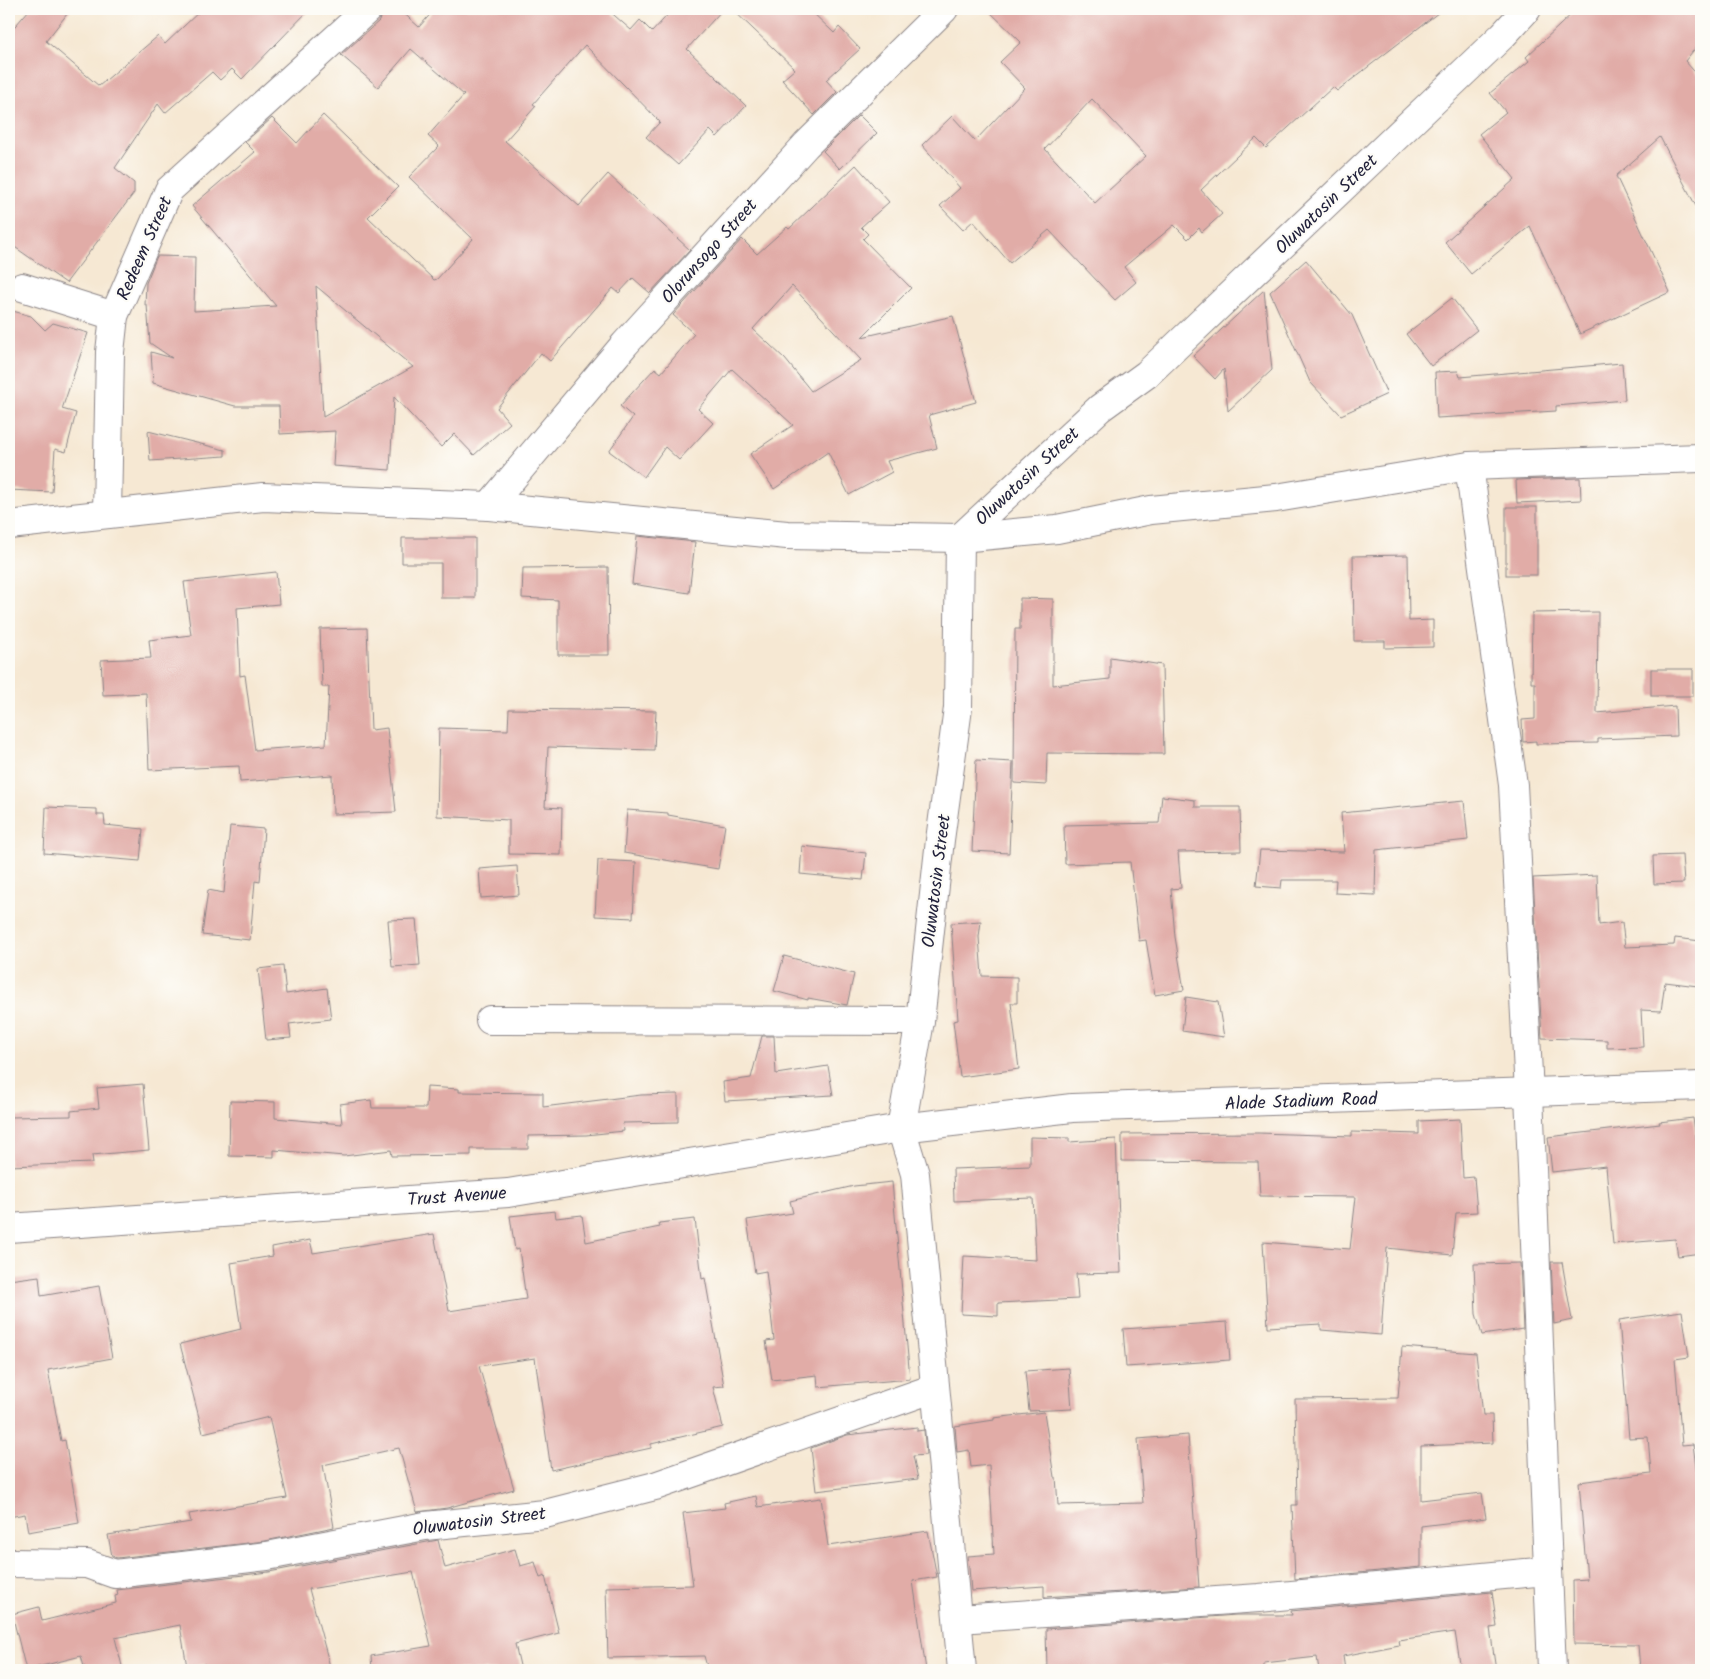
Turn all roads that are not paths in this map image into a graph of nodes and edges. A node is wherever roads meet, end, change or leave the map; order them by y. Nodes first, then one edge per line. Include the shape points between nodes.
1 (368, 9) edge
2 (944, 9) edge
3 (1527, 9) edge
4 (22, 288) dead end
5 (114, 316) junction
6 (1701, 458) edge
7 (1469, 466) junction
8 (489, 506) junction
9 (107, 514) junction
10 (9, 525) edge
11 (960, 538) junction
12 (490, 1020) dead end
13 (920, 1021) junction
14 (1701, 1086) edge
15 (1529, 1093) junction
16 (901, 1128) junction
17 (9, 1228) edge
18 (935, 1388) junction
19 (9, 1563) edge
20 (1547, 1571) junction
21 (958, 1620) junction
22 (962, 1670) edge
23 (1552, 1670) edge

1 - 5 street, Redeem Street via 169,190
2 - 8 street, Olorunsogo Street via 799,152 625,344
3 - 11 street, Oluwatosin Street via 1147,374 1100,408
4 - 5 street
5 - 9 street, Redeem Street via 110,352
6 - 7 street
7 - 11 street via 1276,498 1151,510 1057,529
7 - 15 street via 1513,785
8 - 9 street via 263,497
8 - 11 street via 787,535
9 - 10 street
11 - 13 street, Oluwatosin Street via 958,708
12 - 13 street
13 - 16 street, Oluwatosin Street
14 - 15 street, Alade Stadium Road
15 - 16 street, Alade Stadium Road via 1072,1108
15 - 20 street
16 - 17 street, Trust Avenue via 508,1193
16 - 18 street via 915,1174
18 - 19 street, Oluwatosin Street via 655,1486 544,1514 425,1526 267,1556 115,1574 87,1564
18 - 21 street
20 - 21 street via 1259,1598
20 - 23 street
21 - 22 street

